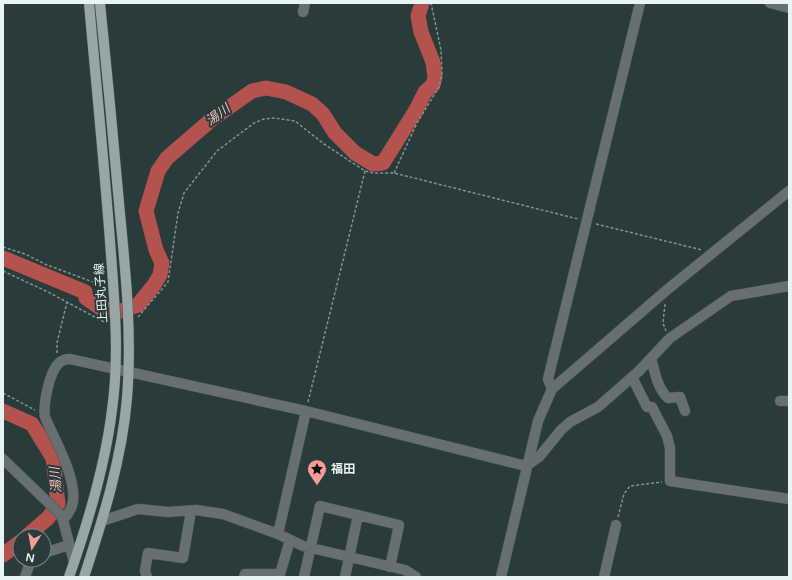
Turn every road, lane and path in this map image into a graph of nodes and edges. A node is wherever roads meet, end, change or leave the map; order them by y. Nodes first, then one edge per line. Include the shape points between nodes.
1 (89, 3) edge
2 (100, 3) edge
3 (431, 3) edge
4 (640, 3) edge
5 (770, 3) edge
6 (789, 8) edge
7 (365, 171) junction
8 (394, 174) junction
9 (789, 191) edge
10 (587, 222) junction
11 (3, 246) edge
12 (715, 253) junction
13 (3, 271) edge
14 (788, 283) edge
15 (114, 288) junction
16 (668, 290) junction
17 (67, 302) junction
18 (129, 318) junction
19 (116, 321) junction
20 (670, 338) junction
21 (651, 358) junction
22 (59, 362) junction
23 (115, 369) junction
24 (128, 372) junction
25 (632, 377) junction
26 (552, 389) junction
27 (3, 393) edge
28 (306, 411) junction
29 (685, 411) dead end
30 (45, 418) junction
31 (3, 459) edge
32 (526, 466) junction
33 (670, 481) junction
34 (789, 499) edge
35 (191, 511) junction
36 (358, 515) junction
37 (61, 517) junction
38 (102, 521) junction
39 (616, 525) joint
40 (278, 534) junction
41 (290, 540) junction
42 (69, 545) junction
43 (310, 548) junction
44 (52, 550) edge
45 (350, 558) junction
46 (74, 562) junction
47 (390, 567) junction
48 (70, 577) edge
49 (84, 577) edge
50 (147, 577) edge
51 (244, 577) edge
52 (304, 577) edge
53 (345, 577) edge
54 (416, 577) edge
55 (501, 577) edge
56 (604, 577) edge

1 - 15 main road, 上田丸子線
2 - 18 main road
3 - 8 path via 441,50 442,73 439,87 418,123
4 - 10 street
5 - 6 street
7 - 8 path
7 - 18 path via 295,121 274,118 254,123 217,151 184,193 179,207 168,282 136,319
7 - 28 path
8 - 10 path
9 - 12 street
10 - 12 path
10 - 26 street via 548,379
11 - 15 path via 47,265
12 - 16 street
13 - 17 path
14 - 20 street via 731,296
15 - 19 main road, 上田丸子線
16 - 20 path via 663,323
16 - 26 street
17 - 19 path via 104,323
17 - 22 path via 57,343
18 - 24 main road
19 - 23 main road, 上田丸子線
20 - 21 street
21 - 25 street
21 - 29 street via 664,395 668,398 680,397
22 - 23 street via 70,359
22 - 30 street via 53,370 44,409
23 - 24 street
23 - 46 main road, 上田丸子線 via 112,410 102,467
24 - 28 street
24 - 38 main road via 121,440
25 - 32 street via 598,407 570,422 539,457
25 - 33 street via 647,408 652,407 667,436 670,448
26 - 32 street via 538,421
27 - 30 path
28 - 32 street
28 - 40 street
30 - 37 street via 73,488 70,511
31 - 37 street
32 - 55 street
33 - 34 street
33 - 39 path via 630,486 624,494
35 - 38 street via 138,509
35 - 40 street via 223,514
35 - 50 street via 183,558 148,554 145,571
36 - 43 street via 320,506
36 - 45 street
36 - 47 street via 399,525
37 - 42 street
38 - 49 main road
39 - 56 street
40 - 41 street
41 - 43 street
41 - 51 street via 280,574 245,574
42 - 44 street
42 - 46 street
43 - 45 street
43 - 52 street
45 - 47 street
45 - 53 street
46 - 48 main road, 上田丸子線
47 - 54 street via 405,570

